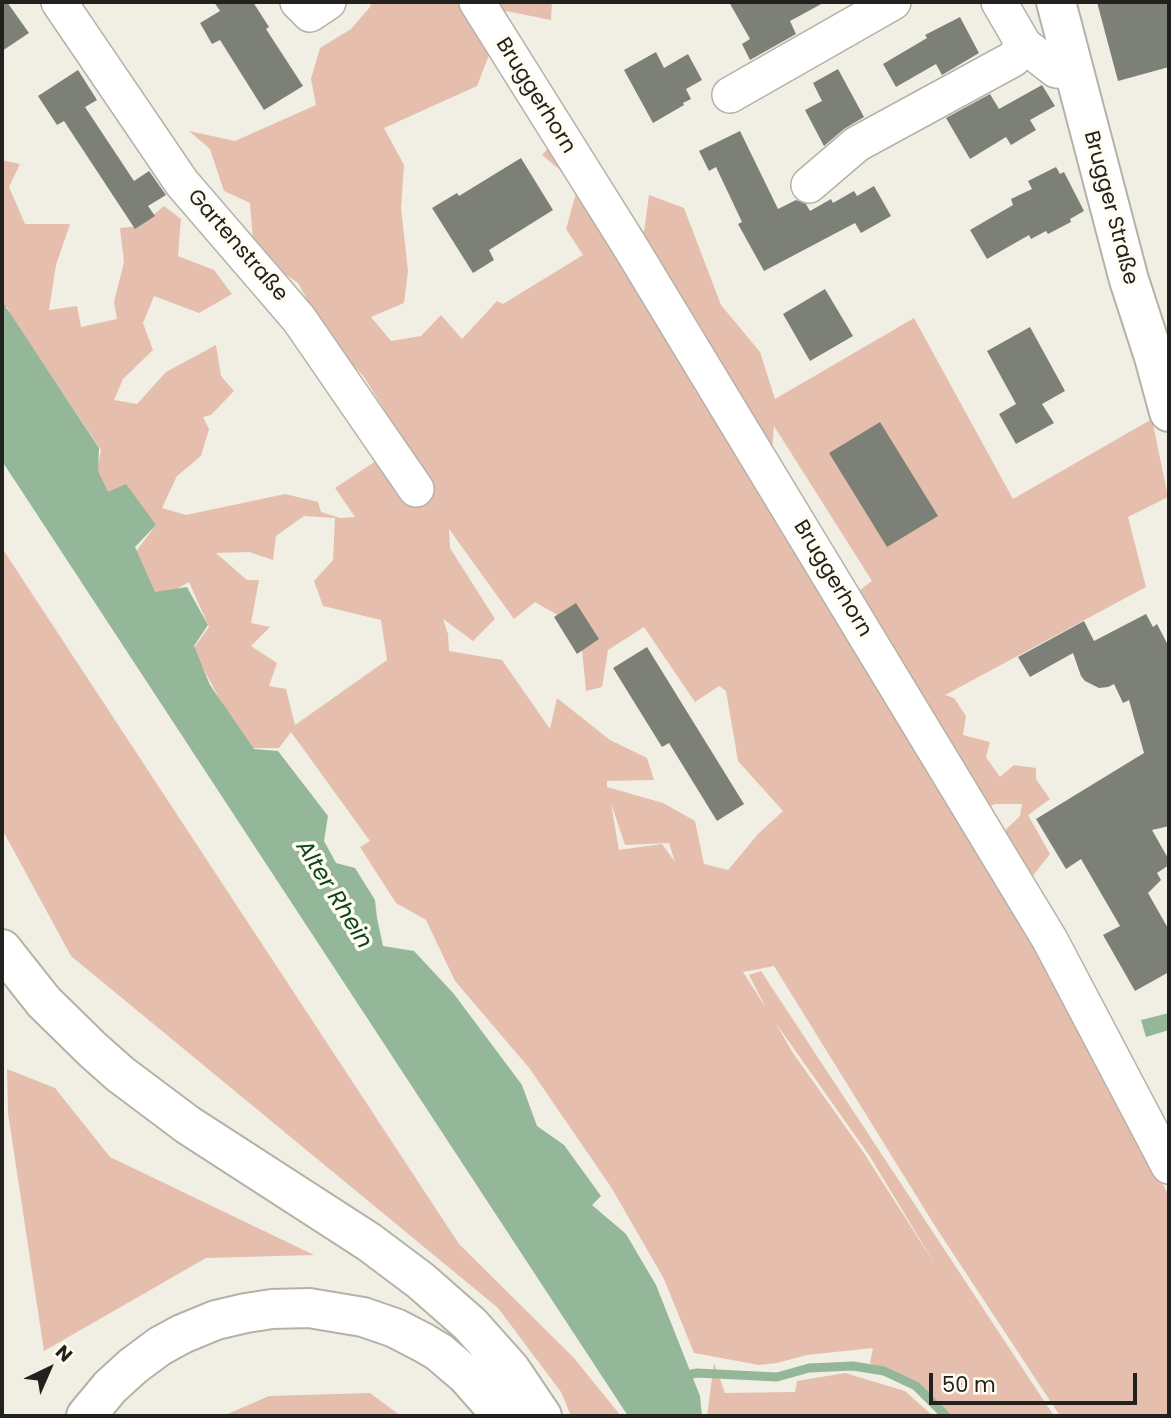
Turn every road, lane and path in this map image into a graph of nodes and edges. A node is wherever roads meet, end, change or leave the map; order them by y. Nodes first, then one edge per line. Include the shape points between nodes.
1 (59, 2) edge
2 (477, 2) edge
3 (893, 2) edge
4 (999, 2) edge
5 (1056, 2) edge
6 (1024, 45) junction
7 (1074, 71) junction
8 (730, 95) dead end
9 (809, 185) dead end
10 (1169, 412) edge
11 (416, 489) dead end
12 (2, 949) edge
13 (1169, 1166) edge
14 (86, 1416) edge
15 (501, 1416) edge
16 (542, 1416) edge

1 - 11 street, Gartenstraße via 182,183 299,318
2 - 13 street, Bruggerhorn via 1050,940
3 - 8 street
4 - 6 street
5 - 7 main road, Brugger Straße
6 - 7 street via 1056,70
6 - 9 street via 1013,59 857,144
7 - 10 main road, Brugger Straße
12 - 16 main road via 52,1010 120,1074 188,1125 369,1242 429,1288 491,1347
14 - 15 main road via 132,1366 182,1334 230,1316 296,1308 363,1317 424,1343 466,1375

